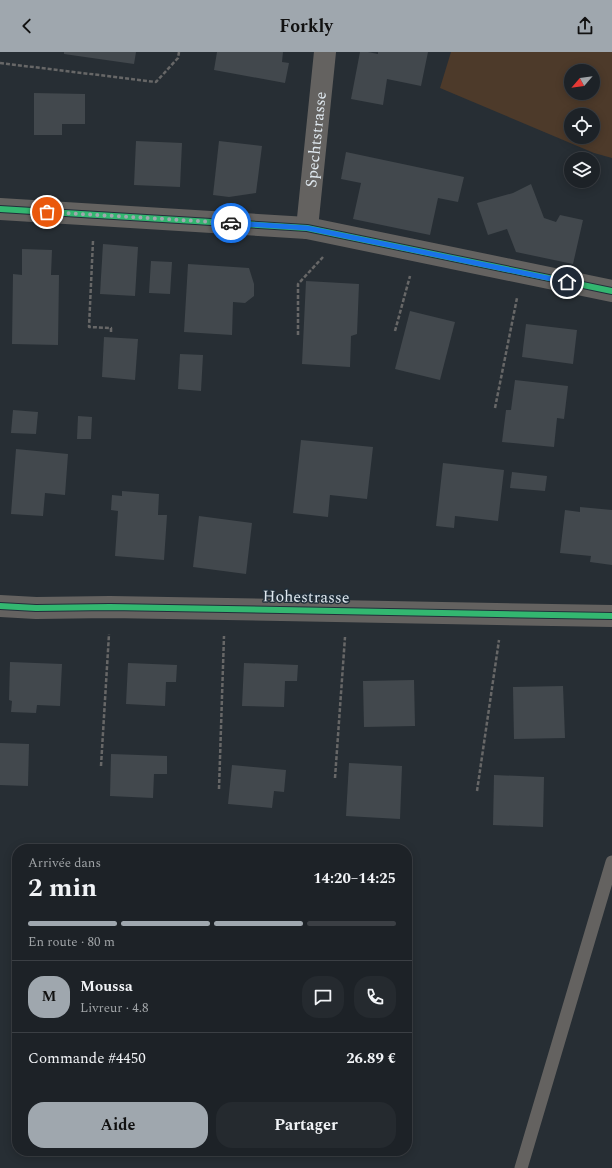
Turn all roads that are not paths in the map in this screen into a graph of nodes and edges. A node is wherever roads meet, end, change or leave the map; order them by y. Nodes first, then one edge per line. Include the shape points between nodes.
1 (325, 52) edge
2 (0, 208) edge
3 (307, 228) junction
4 (612, 291) edge
5 (0, 606) edge
6 (612, 616) edge
7 (612, 862) edge
8 (521, 1168) edge

1 - 3 street, Spechtstrasse
2 - 3 street
3 - 4 street
5 - 6 street, Hohestrasse
7 - 8 lane

